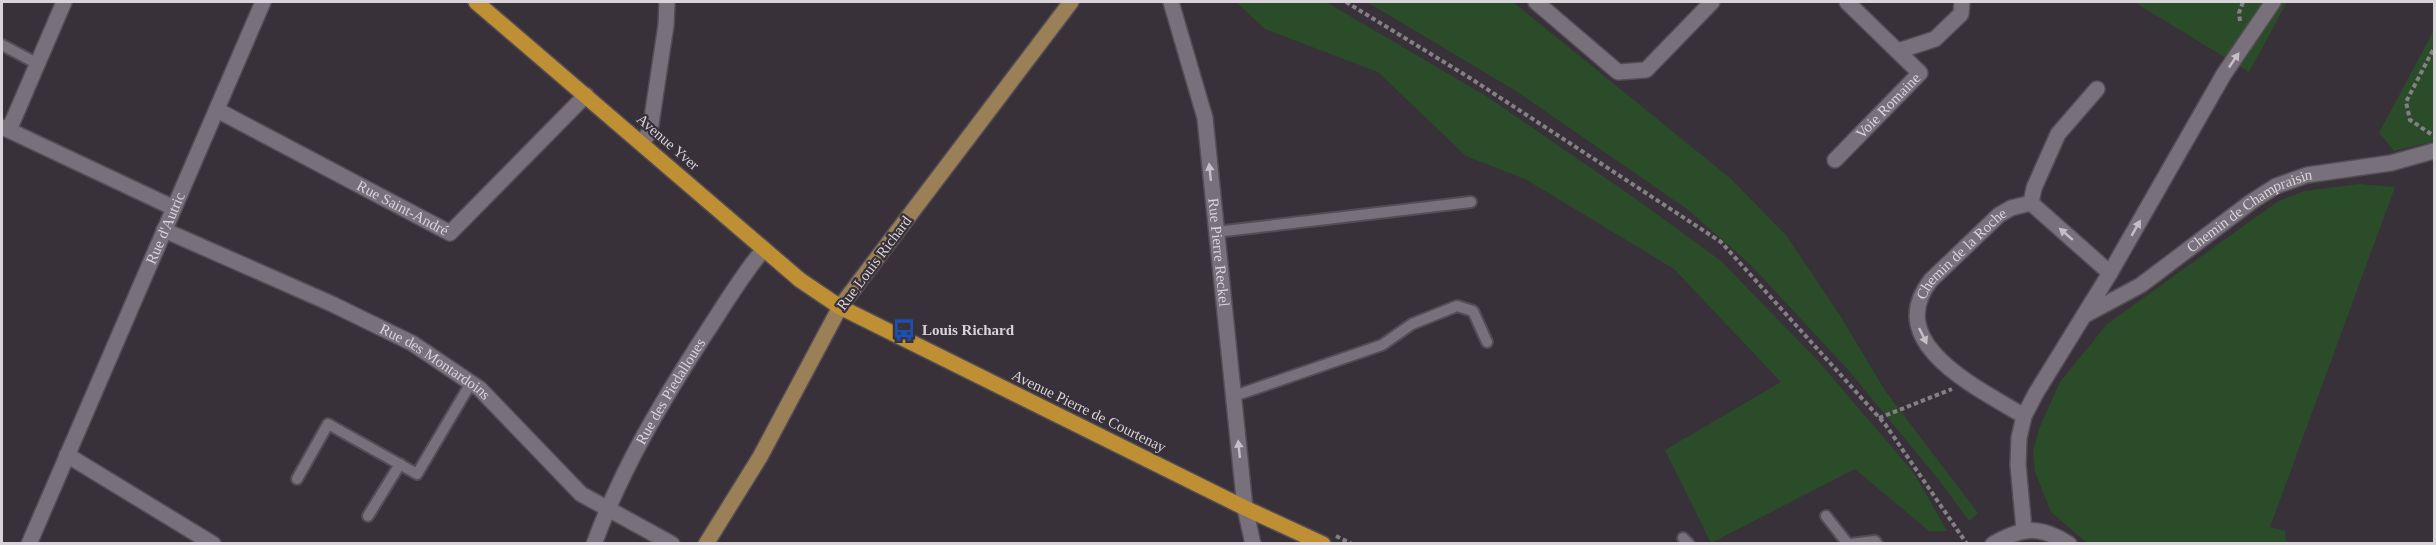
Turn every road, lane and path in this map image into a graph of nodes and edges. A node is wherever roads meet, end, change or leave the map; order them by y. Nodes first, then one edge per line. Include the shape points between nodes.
1 (263, 2) edge
2 (476, 2) edge
3 (667, 2) edge
4 (1071, 2) edge
5 (1171, 2) edge
6 (1346, 2) edge
7 (1536, 2) edge
8 (1713, 2) edge
9 (1847, 2) edge
10 (1962, 2) edge
11 (2273, 2) edge
12 (60, 3) edge
13 (2, 45) edge
14 (2434, 48) edge
15 (1898, 51) junction
16 (38, 64) junction
17 (2097, 89) dead end
18 (586, 95) junction
19 (216, 110) junction
20 (5, 129) edge
21 (2434, 135) edge
22 (642, 143) junction
23 (2434, 151) edge
24 (1835, 160) dead end
25 (1471, 201) dead end
26 (2031, 203) junction
27 (174, 208) junction
28 (164, 230) junction
29 (1216, 232) junction
30 (764, 249) junction
31 (2110, 273) junction
32 (840, 307) junction
33 (2085, 315) junction
34 (1487, 342) dead end
35 (1969, 382) junction
36 (471, 383) junction
37 (1234, 396) junction
38 (2024, 416) junction
39 (1879, 418) junction
40 (67, 455) junction
41 (400, 464) junction
42 (297, 478) dead end
43 (607, 508) junction
44 (1245, 508) junction
45 (368, 516) dead end
46 (1826, 516) dead end
47 (2024, 529) junction
48 (29, 543) edge
49 (213, 543) edge
50 (594, 543) edge
51 (672, 543) edge
52 (706, 543) edge
53 (1254, 543) edge
54 (1323, 543) edge
55 (1849, 543) edge
56 (1877, 543) edge
57 (1967, 543) edge
58 (1993, 543) edge
59 (2069, 543) edge

1 - 19 street, Rue d'Autric
2 - 18 main road, Avenue Yver
3 - 22 street via 650,131
4 - 32 main road, Rue Louis Richard
29 -> 5 street, Rue Pierre Reckel via 1205,118
6 - 39 path via 1721,242
7 - 8 street via 1618,72 1646,69
9 - 15 street, Voie Romaine
10 - 15 street, Voie Romaine via 1961,14 1935,39
31 -> 11 street via 2224,75
12 - 16 street
13 - 16 lane
14 - 21 path via 2406,102 2410,120
15 - 24 street, Voie Romaine via 1920,73
16 - 20 street
17 - 26 street via 2058,134
18 - 19 street, Rue Saint-André via 450,233
18 - 22 main road, Avenue Yver
19 - 27 street, Rue d'Autric
20 - 27 street
22 - 30 main road, Avenue Yver
23 - 33 street, Chemin de Champraisin via 2391,163 2307,175 2276,186 2141,285
25 - 29 lane
31 -> 26 street
26 -> 35 street, Chemin de la Roche via 1999,215 1931,280 1916,307 1922,337 1934,354
27 - 28 street, Rue d'Autric
28 - 36 street, Rue des Montardoins via 412,343
28 - 40 street, Rue d'Autric
29 - 37 street, Rue Pierre Reckel
30 - 32 main road, Avenue Yver
30 - 43 street, Rue des Piedalloues via 743,274 655,414
31 - 33 street
32 - 44 main road, Avenue Pierre de Courtenay
32 - 52 main road, Rue Louis Richard via 760,457
33 - 38 street
34 - 37 lane via 1473,311 1457,306 1412,324 1382,345
35 - 38 street, Chemin de la Roche
35 - 39 path
36 - 41 lane via 417,474
36 - 43 street, Rue des Montardoins via 580,494
44 -> 37 street, Rue Pierre Reckel
38 - 47 street via 2018,465
39 - 57 path
40 - 48 street, Rue d'Autric
40 - 49 street
41 - 42 lane via 328,424
41 - 45 lane
43 - 50 street, Rue des Piedalloues
43 - 51 street, Rue des Montardoins
44 - 53 street, Rue Pierre Reckel
44 - 54 main road, Avenue Pierre de Courtenay
46 - 55 lane
47 - 58 street
47 - 59 street via 2043,531
55 - 56 lane

